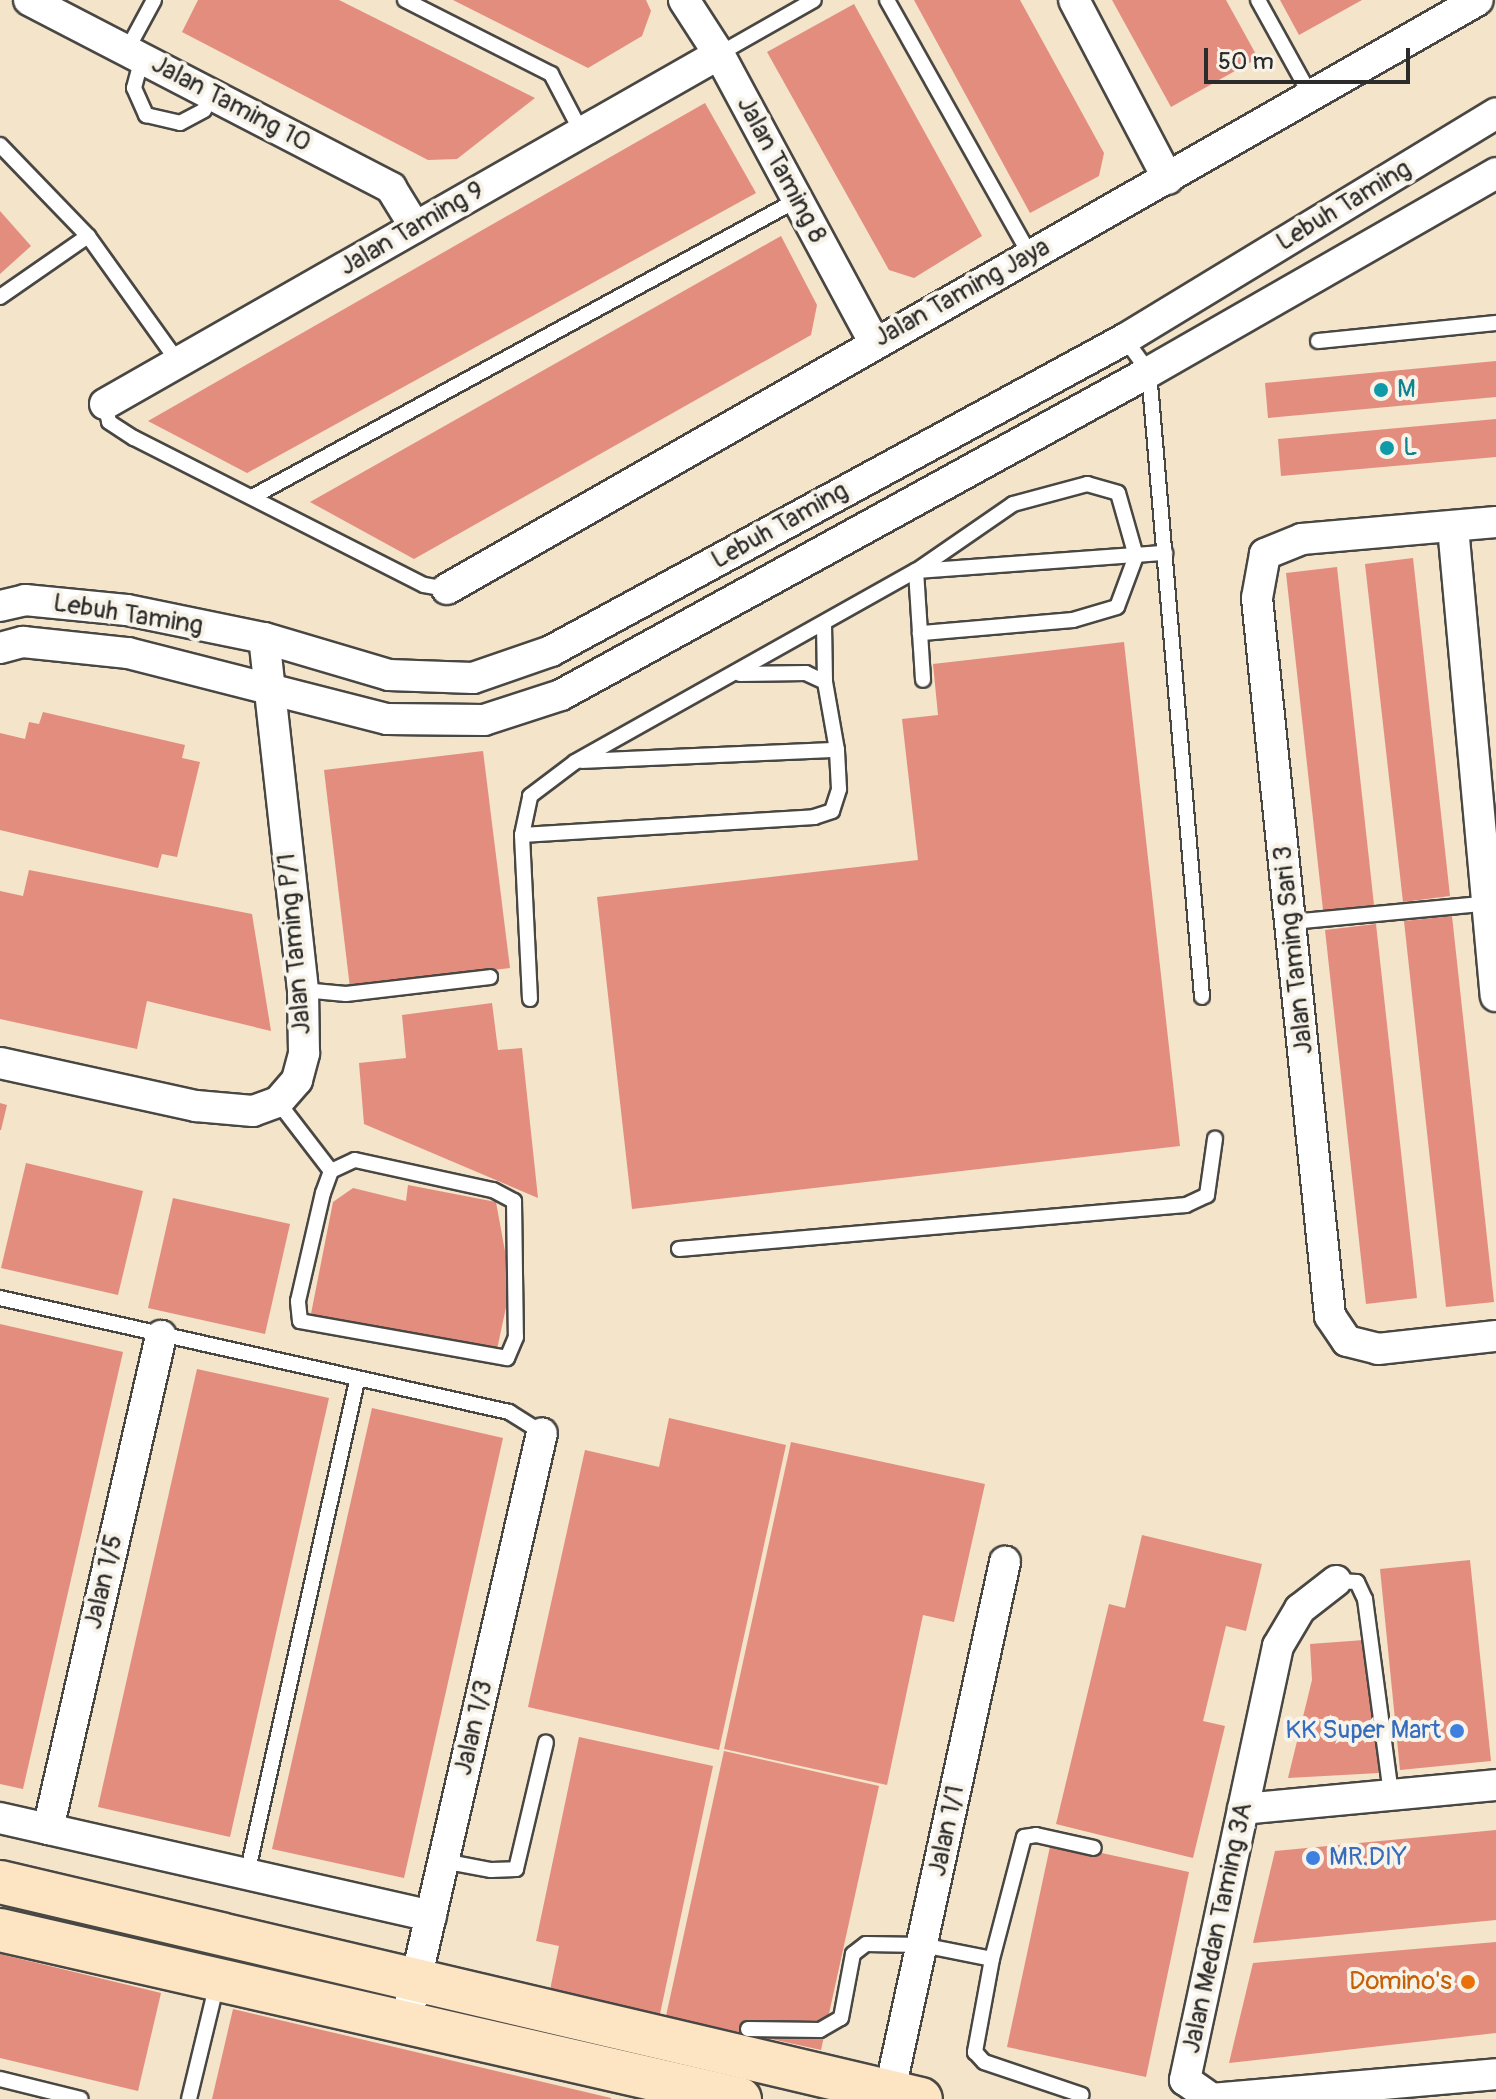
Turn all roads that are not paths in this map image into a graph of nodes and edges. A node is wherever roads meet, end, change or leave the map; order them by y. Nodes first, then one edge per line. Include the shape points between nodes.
1 (29, 0) edge
2 (154, 0) edge
3 (405, 0) edge
4 (684, 0) edge
5 (814, 0) edge
6 (887, 0) edge
7 (1074, 0) edge
8 (1258, 0) edge
9 (1478, 0) edge
10 (1442, 9) edge
11 (134, 54) junction
12 (719, 54) junction
13 (211, 95) junction
14 (1311, 96) junction
15 (1496, 113) edge
16 (582, 133) junction
17 (0, 145) edge
18 (1496, 173) edge
19 (1168, 179) junction
20 (797, 200) junction
21 (415, 227) junction
22 (88, 236) junction
23 (1030, 255) junction
24 (0, 297) edge
25 (1496, 323) edge
26 (1125, 339) junction
27 (1318, 341) dead end
28 (874, 342) junction
29 (179, 363) junction
30 (1149, 372) junction
31 (105, 404) joint
32 (254, 496) junction
33 (1496, 522) edge
34 (1453, 527) junction
35 (1165, 553) junction
36 (1136, 556) junction
37 (916, 571) junction
38 (447, 589) joint
39 (0, 606) edge
40 (824, 624) junction
41 (920, 633) junction
42 (264, 638) junction
43 (0, 648) edge
44 (736, 674) junction
45 (923, 680) dead end
46 (825, 682) junction
47 (270, 686) junction
48 (837, 750) junction
49 (575, 762) junction
50 (522, 835) junction
51 (1492, 903) edge
52 (1291, 922) junction
53 (490, 977) dead end
54 (303, 990) junction
55 (1496, 996) edge
56 (1202, 997) dead end
57 (530, 999) dead end
58 (0, 1063) edge
59 (278, 1102) junction
60 (1215, 1139) dead end
61 (331, 1171) junction
62 (679, 1249) dead end
63 (0, 1298) edge
64 (161, 1336) junction
65 (1496, 1336) edge
66 (357, 1381) junction
67 (542, 1433) joint
68 (1005, 1562) dead end
69 (1336, 1581) joint
70 (546, 1742) dead end
71 (1496, 1785) edge
72 (1391, 1795) junction
73 (1243, 1809) junction
74 (0, 1818) edge
75 (48, 1829) junction
76 (1094, 1848) dead end
77 (443, 1861) junction
78 (247, 1874) junction
79 (0, 1882) edge
80 (431, 1916) junction
81 (0, 1930) edge
82 (922, 1945) junction
83 (992, 1959) junction
84 (416, 1979) junction
85 (218, 1980) junction
86 (406, 2023) junction
87 (753, 2063) edge
88 (1496, 2074) edge
89 (0, 2079) edge
90 (818, 2087) edge
91 (1082, 2095) dead end
92 (900, 2097) edge
93 (81, 2099) edge
94 (189, 2099) edge
95 (740, 2099) edge

1 - 11 street, Jalan Taming 10
2 - 11 lane
3 - 16 lane via 551,74
4 - 12 street, Jalan Taming 8
5 - 12 lane
6 - 23 lane
7 - 19 street
8 - 14 lane
9 - 10 street, Jalan Taming Jaya
10 - 14 street, Jalan Taming Jaya
11 - 13 street, Jalan Taming 10
11 - 13 lane via 134,88 146,115 180,123 204,110
12 - 16 street, Jalan Taming 9
12 - 20 street, Jalan Taming 8
13 - 21 street, Jalan Taming 10 via 391,188
14 - 19 street, Jalan Taming Jaya
15 - 26 street, Lebuh Taming
16 - 21 street, Jalan Taming 9
17 - 22 lane
18 - 30 street, Lebuh Taming
19 - 23 street, Jalan Taming Jaya
20 - 28 street, Jalan Taming 8
20 - 32 lane
21 - 29 street, Jalan Taming 9
22 - 24 lane
22 - 29 lane
23 - 28 street, Jalan Taming Jaya
25 - 27 lane
26 - 30 lane
26 - 42 street, Lebuh Taming via 551,651 486,674 389,675
28 - 38 street, Jalan Taming Jaya
29 - 31 street, Jalan Taming 9
30 - 35 lane
30 - 47 street, Lebuh Taming via 561,695 484,720 387,719
31 - 32 lane via 109,422 134,438
32 - 38 lane via 424,585
33 - 34 street
34 - 51 street
34 - 52 street, Jalan Taming Sari 3 via 1302,539 1265,554 1257,598
35 - 36 lane
35 - 56 lane
36 - 37 lane
36 - 37 lane via 1118,493 1087,484 1013,504
36 - 41 lane via 1117,607 1073,620
37 - 40 lane
37 - 41 lane
39 - 42 street, Lebuh Taming via 25,600 127,610
40 - 44 lane
40 - 46 lane
41 - 45 lane
42 - 47 street, Jalan Taming P/1
43 - 47 street, Lebuh Taming via 23,642 128,653
44 - 46 lane via 806,673
44 - 49 lane
46 - 48 lane
47 - 54 street, Jalan Taming P/1
48 - 49 lane
48 - 50 lane via 839,789 832,811 814,817
49 - 50 lane via 530,796
50 - 57 lane
51 - 52 lane
51 - 55 street
52 - 65 street, Jalan Taming Sari 3 via 1330,1316 1347,1341 1378,1349
53 - 54 lane via 346,994
54 - 59 street, Jalan Taming P/1 via 304,1053 297,1080
58 - 59 street via 196,1106 253,1111
59 - 61 lane
60 - 62 lane via 1207,1195 1186,1205
61 - 61 lane via 355,1160 493,1190 514,1201 516,1337 507,1358 300,1321 298,1301
63 - 64 lane
64 - 66 lane
64 - 75 street, Jalan 1/5
66 - 67 lane via 509,1412
66 - 78 lane
67 - 77 street, Jalan 1/3
68 - 82 street, Jalan 1/1
69 - 72 lane via 1357,1582 1365,1599
69 - 73 street, Jalan Medan Taming 3A via 1300,1609 1278,1646
70 - 77 lane via 516,1869
71 - 72 street
72 - 73 street
73 - 88 street, Jalan Medan Taming 3A via 1185,2080 1212,2099
74 - 75 street
75 - 78 street
76 - 83 lane via 1024,1837
77 - 80 street, Jalan 1/3
78 - 80 street
79 - 84 street
80 - 84 street, Jalan 1/3
81 - 85 street
82 - 83 lane
82 - 87 lane via 879,1942 853,1954 841,2018
82 - 92 street, Jalan 1/1
83 - 91 lane via 975,2052 984,2062
84 - 86 street, Jalan 1/3
84 - 87 street
85 - 86 street
85 - 94 lane
86 - 95 street
87 - 90 street
89 - 93 lane
90 - 92 street

